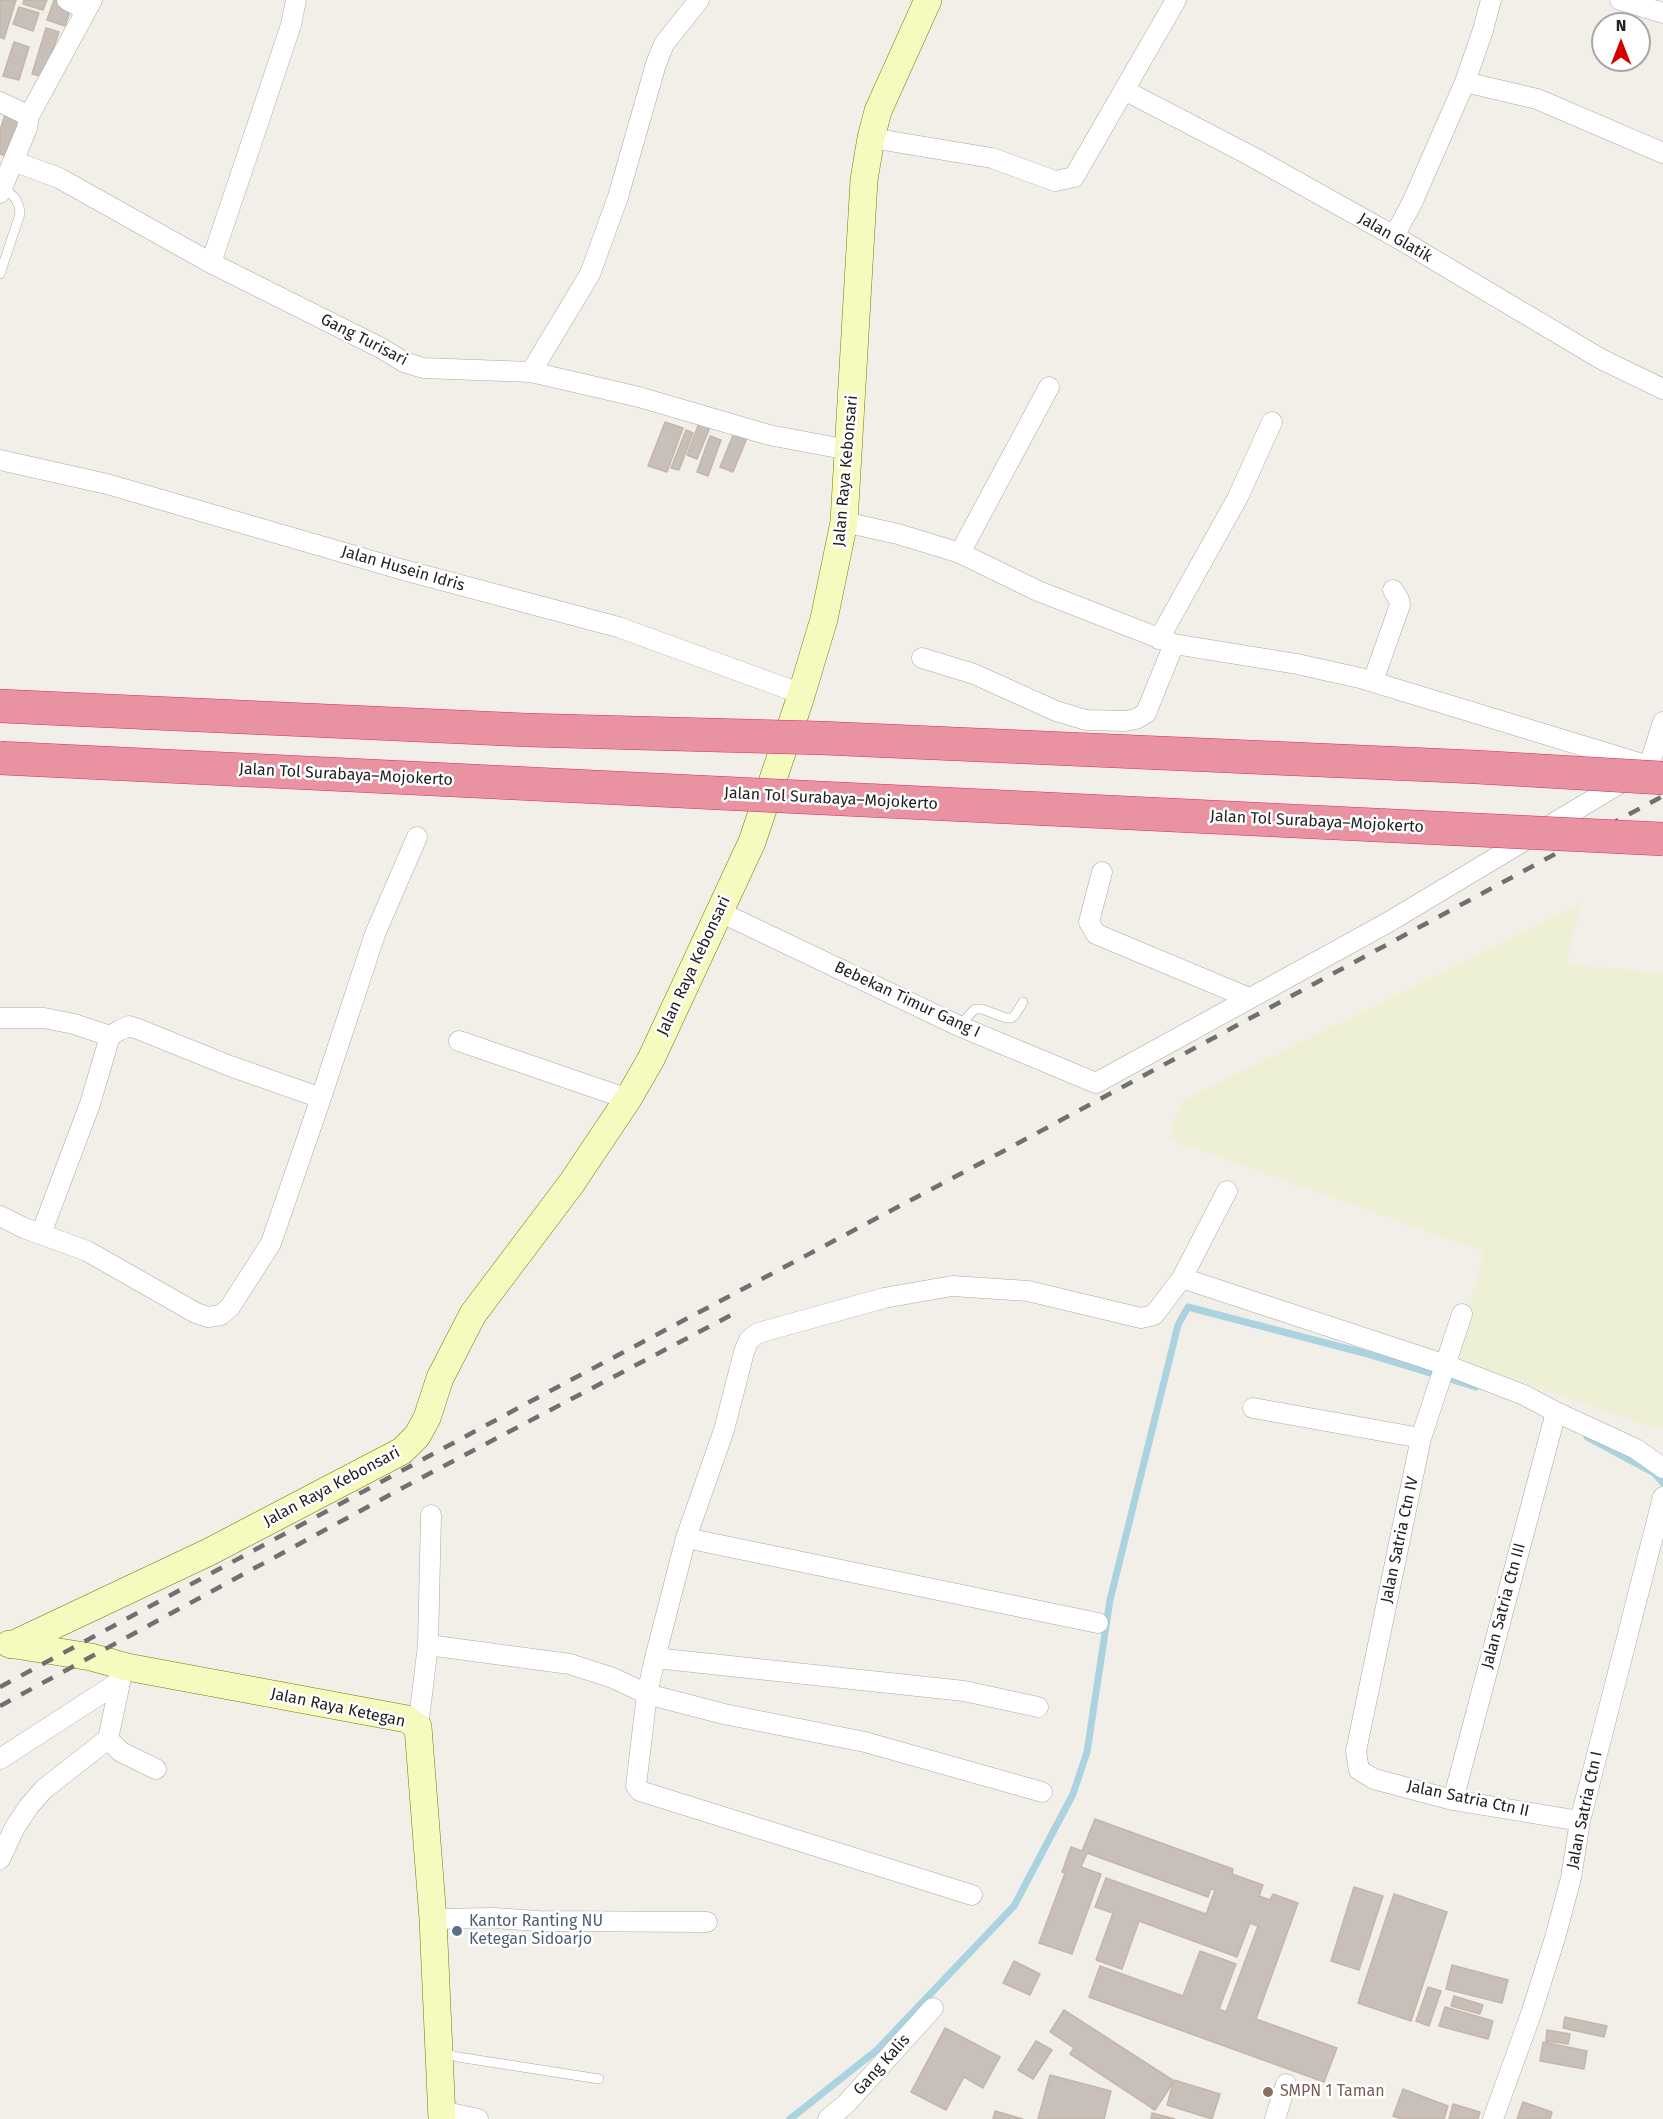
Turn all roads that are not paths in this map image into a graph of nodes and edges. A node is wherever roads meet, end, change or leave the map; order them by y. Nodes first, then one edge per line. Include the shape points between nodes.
1 (67, 0) edge
2 (297, 0) edge
3 (699, 0) edge
4 (928, 0) edge
5 (1176, 0) edge
6 (1491, 0) edge
7 (1620, 0) edge
8 (89, 5) edge
9 (1663, 13) edge
10 (1465, 82) junction
11 (1125, 90) junction
12 (0, 102) edge
13 (29, 116) junction
14 (871, 138) junction
15 (1663, 153) edge
16 (13, 161) junction
17 (1, 188) edge
18 (1394, 236) junction
19 (211, 263) junction
20 (0, 274) edge
21 (531, 372) junction
22 (1049, 387) dead end
23 (1663, 389) edge
24 (1272, 422) dead end
25 (849, 450) junction
26 (0, 460) edge
27 (844, 522) junction
28 (960, 553) junction
29 (1393, 590) dead end
30 (1167, 641) junction
31 (922, 658) dead end
32 (1373, 681) junction
33 (802, 694) junction
34 (0, 706) edge
35 (1663, 722) edge
36 (0, 758) edge
37 (1658, 771) edge
38 (417, 837) dead end
39 (1663, 839) edge
40 (1102, 872) dead end
41 (720, 912) junction
42 (1250, 998) junction
43 (1023, 1002) dead end
44 (0, 1018) edge
45 (959, 1026) junction
46 (110, 1036) junction
47 (459, 1041) dead end
48 (321, 1098) junction
49 (628, 1099) junction
50 (1227, 1191) dead end
51 (0, 1216) edge
52 (41, 1234) junction
53 (1182, 1278) junction
54 (1462, 1314) dead end
55 (1443, 1373) junction
56 (1253, 1408) dead end
57 (1554, 1416) junction
58 (1421, 1438) junction
59 (1663, 1468) edge
60 (1663, 1497) edge
61 (431, 1515) dead end
62 (686, 1538) junction
63 (1098, 1623) dead end
64 (6, 1644) edge
65 (428, 1644) junction
66 (654, 1658) junction
67 (123, 1675) junction
68 (647, 1694) junction
69 (1038, 1707) dead end
70 (418, 1727) junction
71 (108, 1739) junction
72 (0, 1759) edge
73 (156, 1769) dead end
74 (1359, 1770) joint
75 (1042, 1792) dead end
76 (1453, 1800) junction
77 (1580, 1821) junction
78 (0, 1858) edge
79 (972, 1895) dead end
80 (433, 1919) junction
81 (706, 1922) dead end
82 (933, 2008) dead end
83 (439, 2052) junction
84 (599, 2079) dead end
85 (1286, 2084) dead end
86 (441, 2115) edge
87 (478, 2119) edge
88 (828, 2119) edge
89 (1275, 2119) edge
90 (1493, 2119) edge

1 - 8 street
2 - 19 street
3 - 21 street via 664,44 618,197 590,274
4 - 14 main road, Jalan Raya Kebonsari via 878,111
5 - 11 street
6 - 10 street
7 - 9 street
8 - 13 street
10 - 15 street via 1537,99
10 - 18 street
11 - 14 street via 1074,177 1068,180 1055,181 992,158
11 - 18 street, Jalan Glatik
12 - 13 street
13 - 16 street
14 - 25 main road, Jalan Raya Kebonsari via 864,180
16 - 17 street
16 - 19 street, Gang Turisari via 58,178
17 - 20 lane via 15,198 20,214
18 - 23 street, Jalan Glatik via 1600,359
19 - 21 street, Gang Turisari via 404,362 423,368
21 - 25 street, Gang Turisari via 639,397 769,435
22 - 28 street
24 - 30 street
25 - 27 main road, Jalan Raya Kebonsari
26 - 33 street, Jalan Husein Idris via 106,484 618,627
27 - 28 street
27 - 33 main road, Jalan Raya Kebonsari via 824,619
28 - 30 street via 1038,591
29 - 32 street via 1400,605
30 - 31 street via 1146,713 1125,721 1086,720 1056,711 974,675
30 - 32 street
32 - 37 street
33 - 41 main road, Jalan Raya Kebonsari via 752,842
34 - 37 highway, bridge via 526,730
35 - 37 street
36 - 39 highway, Jalan Tol Surabaya–Mojokerto, bridge
37 - 42 street
38 - 48 street via 375,934
40 - 42 street via 1089,922 1096,934
41 - 45 street, Bebekan Timur Gang I
41 - 49 main road, Jalan Raya Kebonsari
42 - 45 street, Bebekan Timur Gang I via 1096,1083
43 - 45 lane via 1011,1018 975,1009
44 - 46 street via 44,1018
46 - 48 street via 129,1026
46 - 52 street via 90,1104
47 - 49 street
48 - 52 street via 271,1243 230,1307 220,1315 196,1313 87,1251
49 - 64 main road, Jalan Raya Kebonsari via 571,1184 473,1314 440,1378 427,1418 402,1451 209,1552
50 - 53 street
51 - 52 street
53 - 55 street
53 - 62 street via 1154,1315 1140,1318 1028,1291 952,1286 884,1298 758,1333 749,1340 744,1352 724,1430
54 - 55 street, Jalan Satria Ctn IV
55 - 57 street via 1524,1395
55 - 58 street, Jalan Satria Ctn IV
56 - 58 street
57 - 59 street via 1636,1449
57 - 76 street, Jalan Satria Ctn III
58 - 74 street, Jalan Satria Ctn IV via 1356,1751
60 - 77 street, Jalan Satria Ctn I
61 - 65 street
62 - 63 street
62 - 66 street
64 - 67 main road, Jalan Raya Ketegan via 91,1657
65 - 68 street via 570,1664
65 - 70 street
66 - 68 street
66 - 69 street via 964,1690
67 - 70 main road, Jalan Raya Ketegan via 407,1719
67 - 71 street
67 - 72 street
68 - 75 street via 865,1742
68 - 79 street via 635,1777 640,1791
70 - 80 main road, Jalan Raya Ketegan
71 - 73 street via 121,1752
71 - 78 street via 44,1789 19,1821
74 - 76 street, Jalan Satria Ctn II via 1374,1779
76 - 77 street, Jalan Satria Ctn II
77 - 90 street, Jalan Satria Ctn I via 1571,1878 1555,1938
80 - 81 street
80 - 83 main road, Jalan Raya Ketegan
82 - 88 street, Gang Kalis
83 - 84 lane
83 - 86 main road, Jalan Raya Ketegan
85 - 89 street
86 - 87 street

